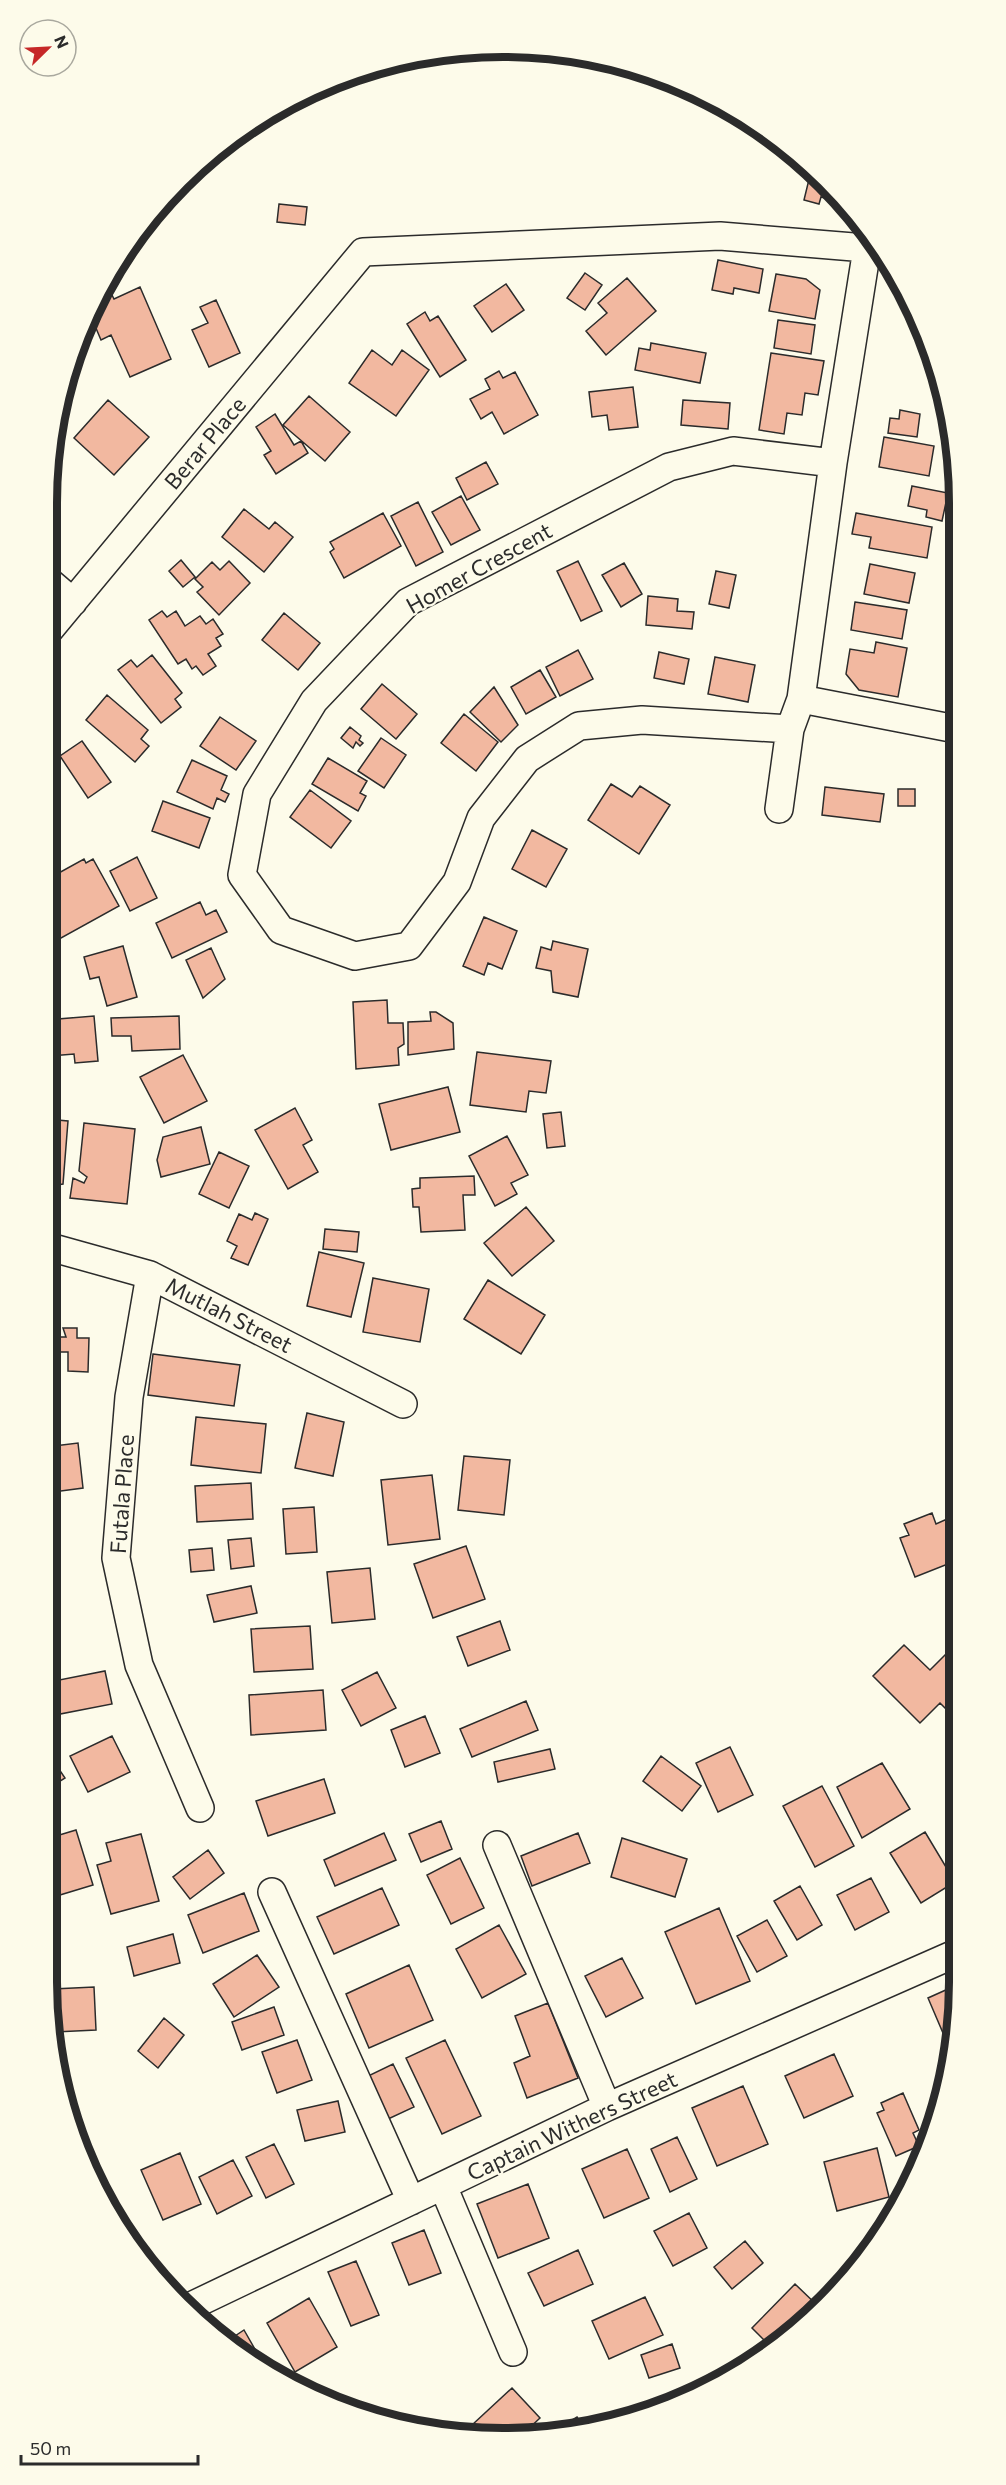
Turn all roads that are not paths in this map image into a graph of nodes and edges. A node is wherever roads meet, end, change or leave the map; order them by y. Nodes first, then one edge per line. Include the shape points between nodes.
1 (866, 244) edge
2 (870, 249) edge
3 (833, 463) junction
4 (57, 588) edge
5 (73, 602) junction
6 (57, 621) edge
7 (801, 699) junction
8 (949, 728) edge
9 (790, 729) junction
10 (779, 809) dead end
11 (57, 1249) edge
12 (150, 1275) junction
13 (403, 1404) dead end
14 (200, 1808) dead end
15 (497, 1845) dead end
16 (272, 1892) dead end
17 (949, 1956) edge
18 (608, 2108) junction
19 (443, 2186) junction
20 (411, 2201) junction
21 (195, 2304) edge
22 (513, 2352) dead end

1 - 5 street, Berar Place via 720,236 363,252
2 - 3 street
3 - 7 street
3 - 9 street, Homer Crescent via 733,451 669,467 408,602 314,701 291,738 257,794 242,875 280,930 354,956 409,946 457,882 482,818 507,784 527,759 579,726 642,720
4 - 5 street
5 - 6 street, Berar Place
7 - 8 street
7 - 9 street
9 - 10 street
11 - 12 street, Mutlah Street
12 - 13 street, Mutlah Street
12 - 14 street, Futala Place via 129,1397 116,1558 139,1665
15 - 18 street
16 - 20 street
17 - 18 street, Captain Withers Street
18 - 19 street, Captain Withers Street
19 - 20 street, Captain Withers Street
19 - 22 street
20 - 21 street, Captain Withers Street

